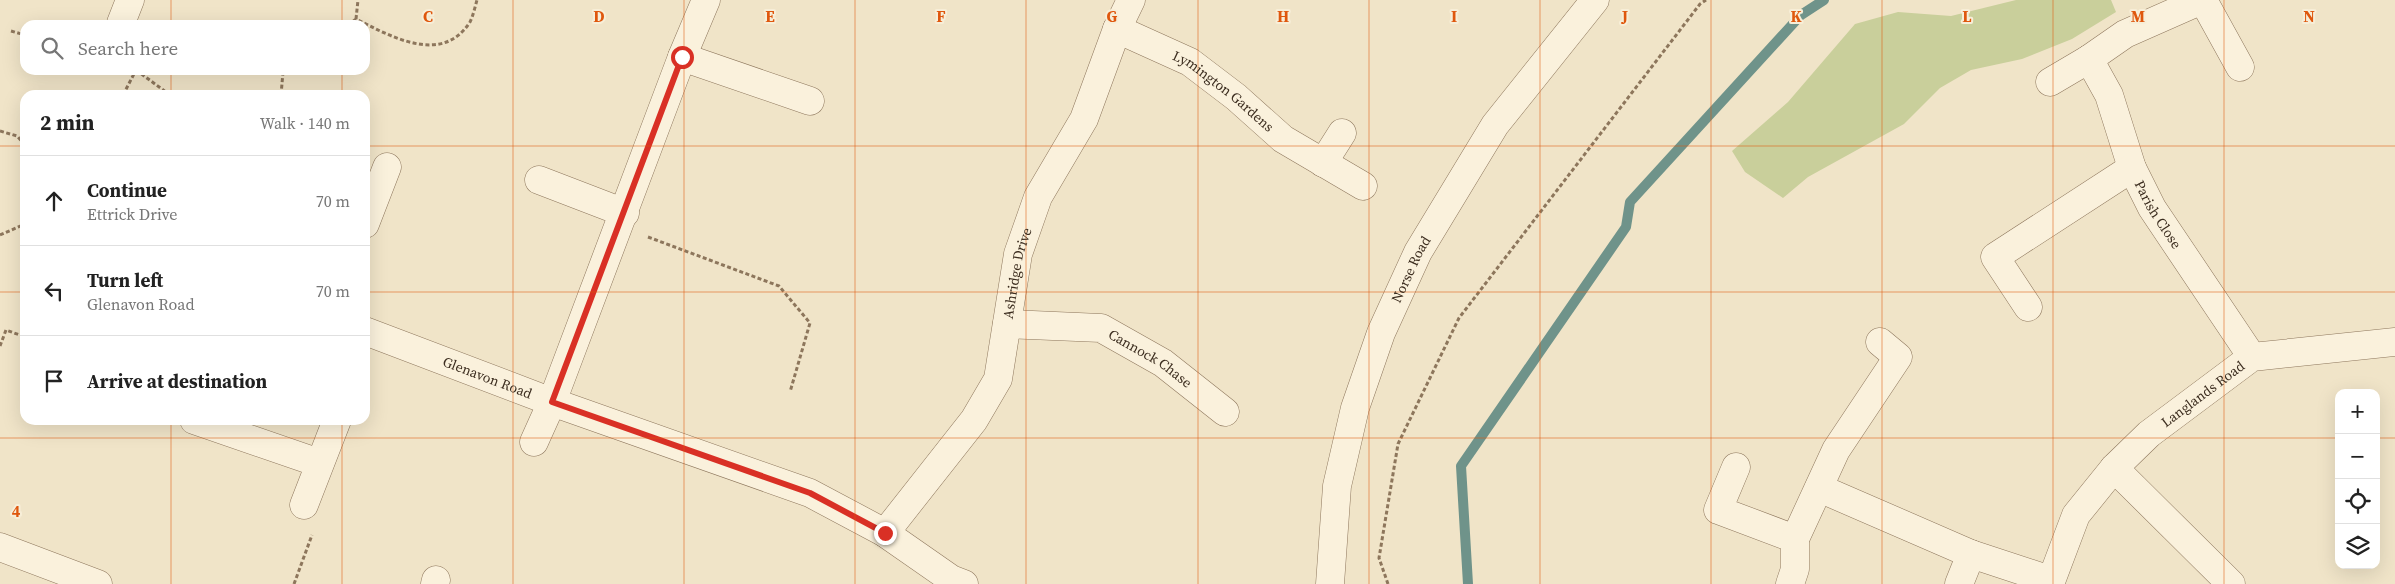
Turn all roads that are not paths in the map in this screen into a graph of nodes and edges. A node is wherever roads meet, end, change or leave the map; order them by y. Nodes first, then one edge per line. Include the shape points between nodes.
1 (706, 0) edge
2 (1131, 0) edge
3 (1595, 0) edge
4 (2202, 0) edge
5 (1117, 29) junction
6 (682, 57) junction
7 (2089, 59) junction
8 (2240, 67) dead end
9 (2050, 82) dead end
10 (810, 101) dead end
11 (1342, 133) dead end
12 (1323, 163) junction
13 (388, 167) dead end
14 (2132, 168) junction
15 (539, 180) dead end
16 (1363, 186) dead end
17 (370, 212) edge
18 (622, 219) junction
19 (2028, 307) dead end
20 (1007, 324) junction
21 (370, 340) edge
22 (1880, 342) dead end
23 (2395, 342) edge
24 (2252, 357) junction
25 (552, 402) junction
26 (1225, 412) dead end
27 (209, 425) edge
28 (335, 425) edge
29 (534, 442) dead end
30 (319, 463) junction
31 (1736, 467) dead end
32 (2114, 468) junction
33 (1819, 488) junction
34 (304, 505) road end
35 (885, 533) junction
36 (1795, 539) junction
37 (0, 547) edge
38 (1971, 554) junction
39 (2050, 582) edge
40 (98, 584) edge
41 (964, 584) edge
42 (1330, 584) edge
43 (1790, 584) edge
44 (1960, 584) edge
45 (2231, 584) edge

1 - 6 street
2 - 5 street, Ashridge Drive
3 - 42 street, Norse Road via 1495,125 1418,252 1389,315 1355,408 1337,486
4 - 7 street via 2125,34
4 - 8 street
5 - 12 street, Lymington Gardens via 1190,62 1283,139
5 - 20 street, Ashridge Drive via 1084,119 1038,197 1018,254
6 - 10 street
6 - 18 street
7 - 9 street
7 - 14 street, Parish Close via 2109,95
11 - 12 street
12 - 16 street, Lymington Gardens
13 - 17 street
14 - 19 street via 1995,257
14 - 24 street, Parish Close via 2152,208
15 - 18 street
18 - 25 street
20 - 26 street, Cannock Chase via 1101,328 1163,363
20 - 35 street, Ashridge Drive via 998,379 974,420
21 - 25 street, Glenavon Road
22 - 33 street via 1898,357 1836,450
23 - 24 street, Langlands Road
24 - 32 street, Langlands Road via 2149,434
25 - 29 street
25 - 35 street, Glenavon Road via 810,493
27 - 30 street
28 - 30 street
30 - 34 street
31 - 36 street via 1718,510
32 - 39 street, Langlands Road via 2076,515
32 - 45 street
33 - 36 street
33 - 38 street, Langlands Road
35 - 41 street, Glenavon Road via 951,580
36 - 43 street via 1795,569
37 - 40 street
38 - 39 street, Langlands Road
38 - 44 street

